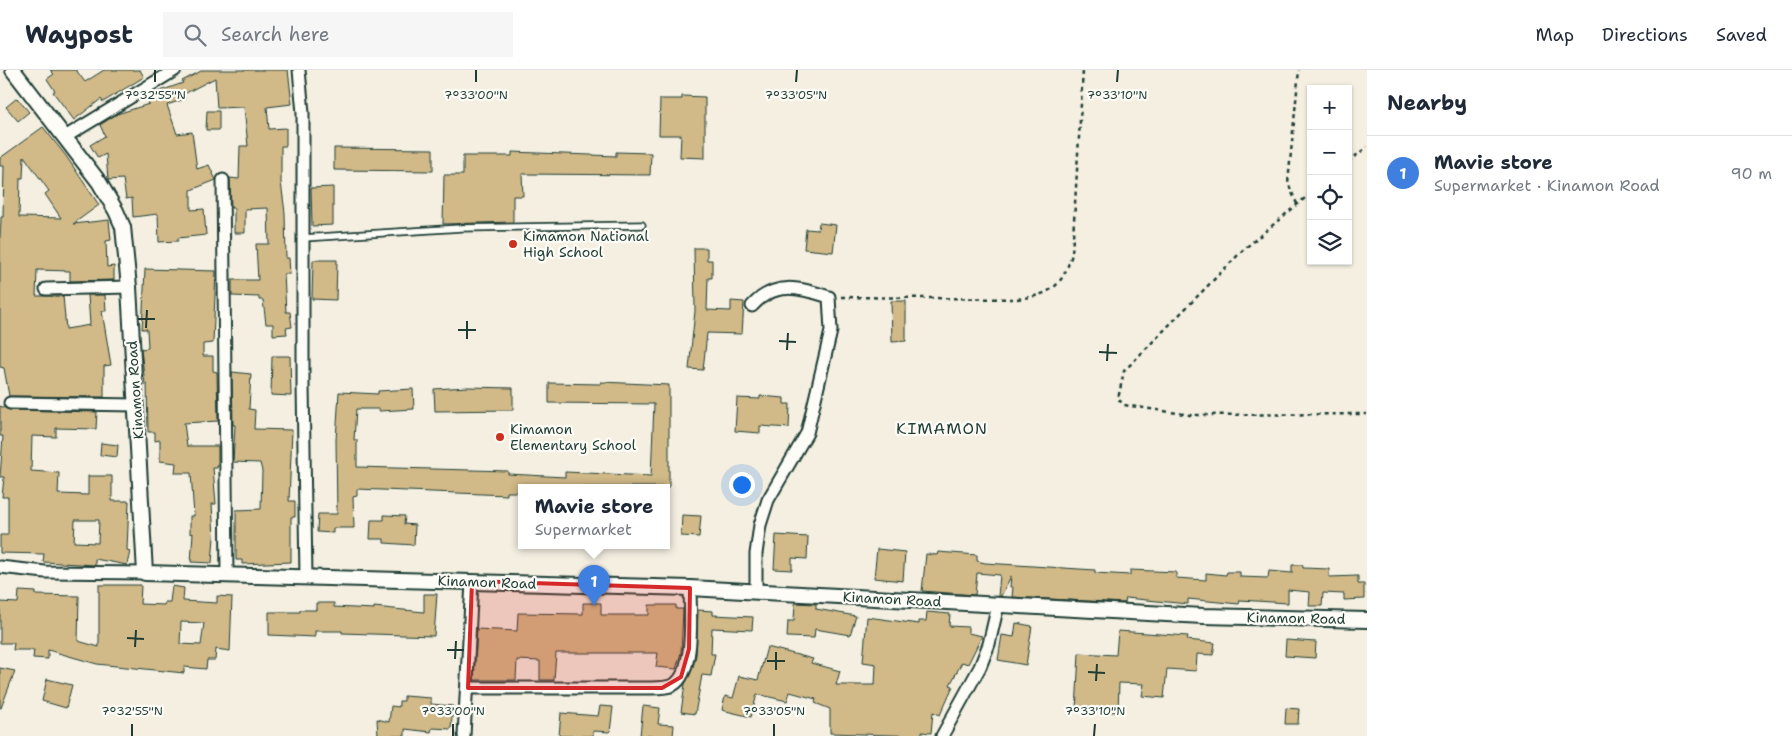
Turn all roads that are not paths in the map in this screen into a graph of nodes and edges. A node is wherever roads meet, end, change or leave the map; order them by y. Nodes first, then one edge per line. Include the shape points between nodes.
1 (13, 70) edge
2 (175, 70) edge
3 (299, 70) edge
4 (64, 137) junction
5 (223, 180) dead end
6 (642, 226) dead end
7 (303, 238) junction
8 (129, 287) junction
9 (46, 288) dead end
10 (752, 306) dead end
11 (10, 403) dead end
12 (136, 405) junction
13 (0, 567) edge
14 (145, 573) junction
15 (227, 575) junction
16 (306, 578) junction
17 (472, 581) junction
18 (690, 588) junction
19 (756, 592) junction
20 (998, 605) junction
21 (1367, 620) edge
22 (468, 688) junction
23 (464, 736) edge
24 (942, 736) edge

1 - 4 street, Kinamon Road
2 - 4 street
3 - 7 street via 303,113
4 - 8 street, Kinamon Road via 116,210 123,227
5 - 15 street
6 - 7 lane via 461,228
7 - 16 street
8 - 9 street
8 - 12 street, Kinamon Road
10 - 19 street via 762,296 779,289 796,288 829,297 831,331 806,433 768,500 760,525
11 - 12 street
12 - 14 street, Kinamon Road
13 - 14 street via 45,572
14 - 15 street, Kinamon Road
15 - 16 street, Kinamon Road
16 - 17 street, Kinamon Road
17 - 18 street, Kinamon Road
17 - 22 street
18 - 19 street, Kinamon Road
18 - 22 street via 687,664 674,684 662,688 623,689
19 - 20 street, Kinamon Road
20 - 21 street, Kinamon Road via 1203,616
20 - 24 street via 980,667
22 - 23 street

